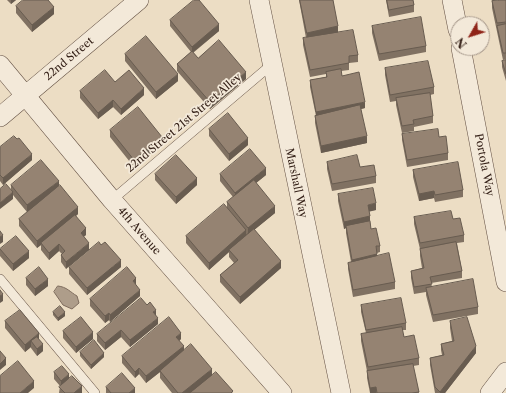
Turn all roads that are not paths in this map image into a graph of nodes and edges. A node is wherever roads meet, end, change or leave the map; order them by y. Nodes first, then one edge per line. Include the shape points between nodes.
1 (139, 0) edge
2 (259, 0) edge
3 (452, 0) edge
4 (455, 16) edge
5 (463, 56) edge
6 (0, 65) edge
7 (271, 66) junction
8 (26, 95) junction
9 (0, 117) edge
10 (112, 200) junction
11 (0, 279) edge
12 (506, 282) edge
13 (334, 365) junction
14 (506, 372) edge
15 (95, 393) edge
16 (282, 393) edge
17 (331, 393) edge
18 (341, 393) edge
19 (490, 393) edge

1 - 8 street, 22nd Street
2 - 7 street, Marshall Way
3 - 4 street
5 - 12 street, Portola Way
6 - 8 street, 4th Avenue
7 - 10 lane, 22nd Street 21st Street Alley
7 - 13 street, Marshall Way
8 - 9 street, 22nd Street
8 - 10 street, 4th Avenue
10 - 16 street, 4th Avenue
11 - 15 lane
13 - 17 street, Marshall Way
13 - 18 street, Marshall Way
14 - 19 street

